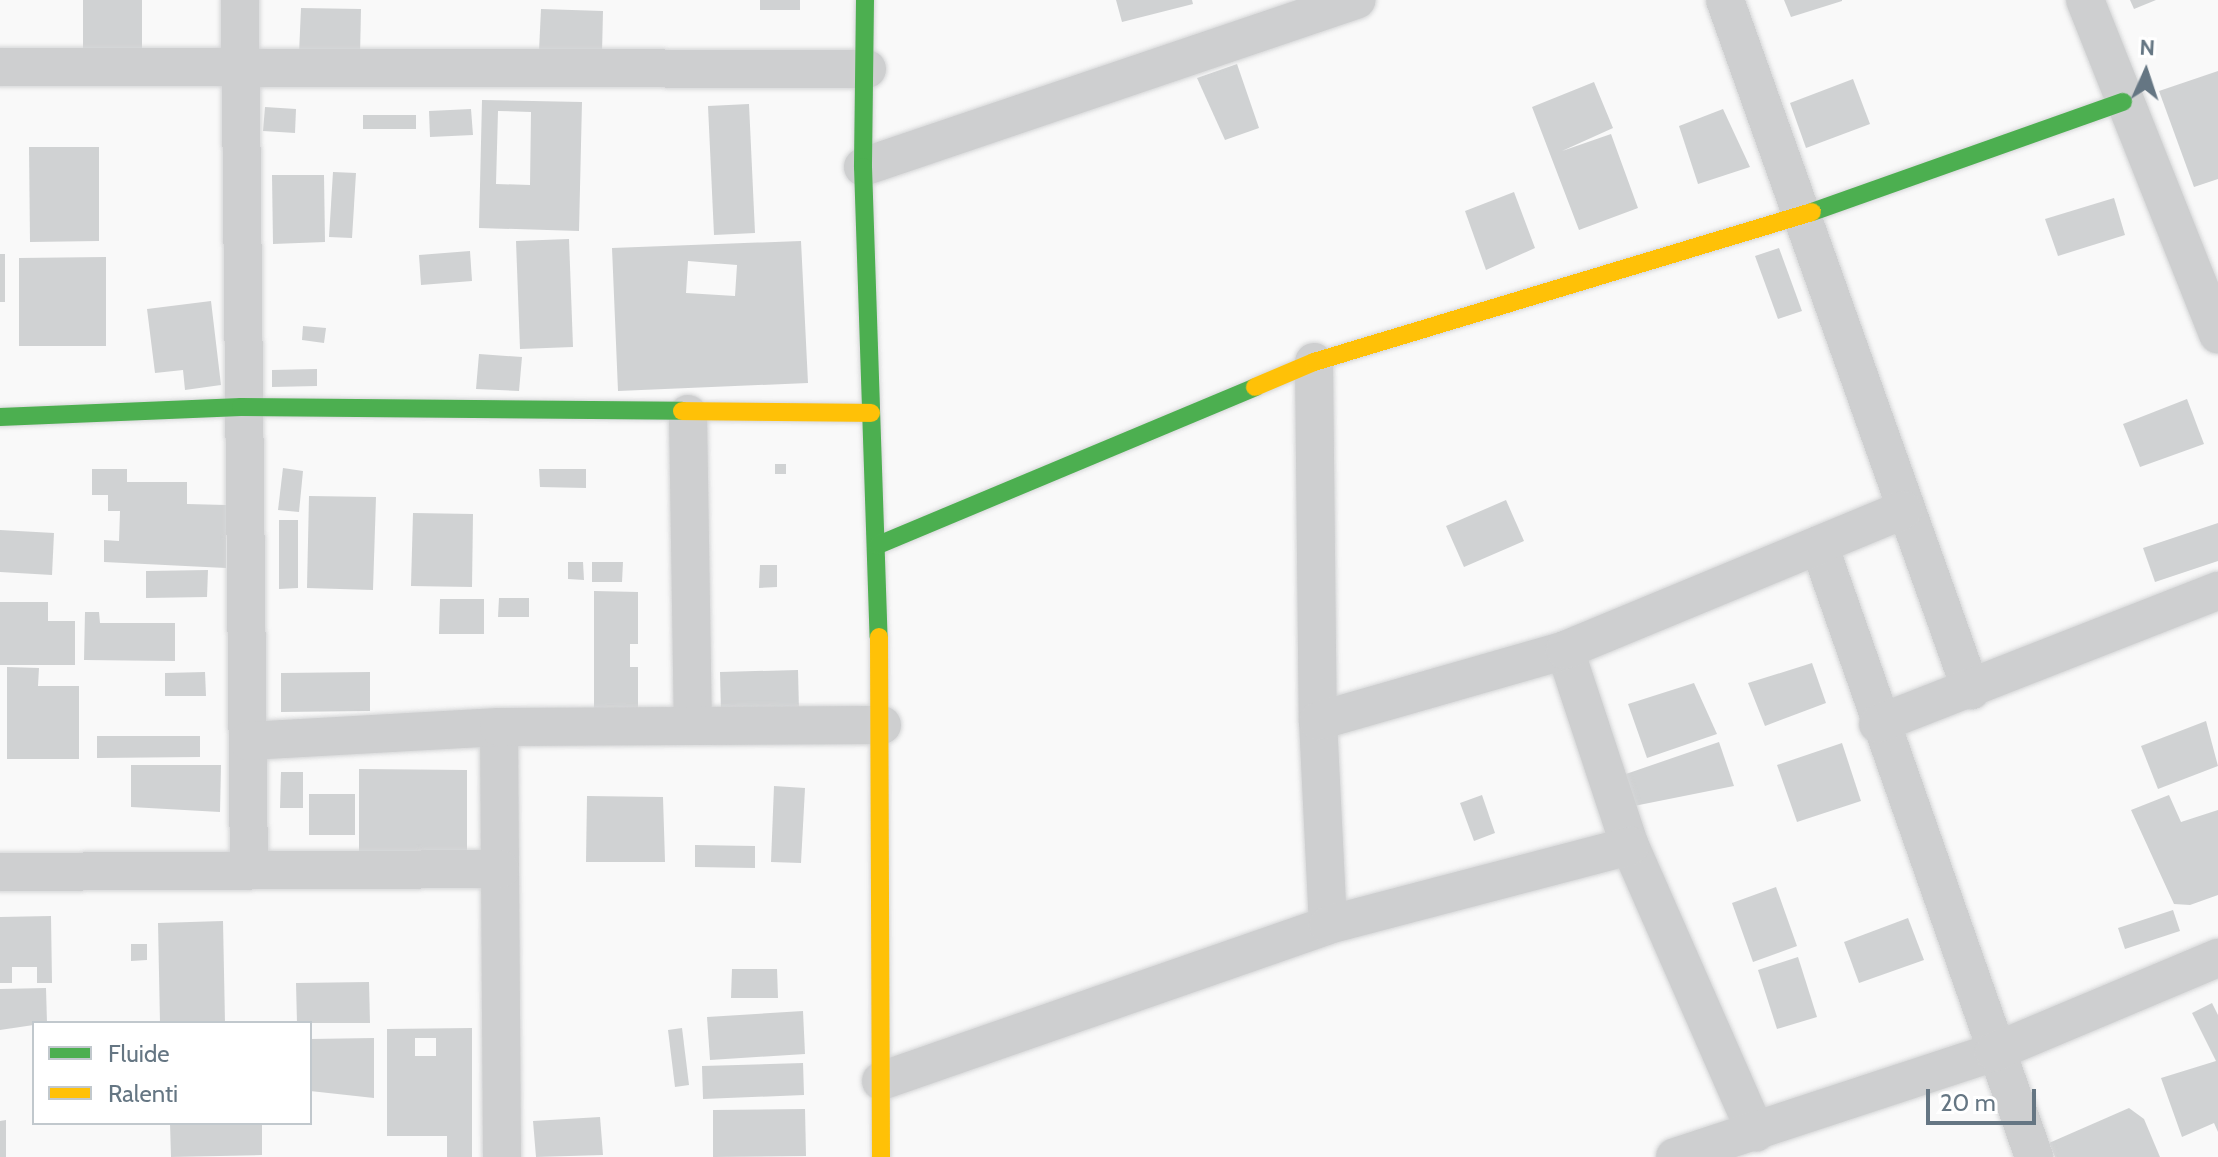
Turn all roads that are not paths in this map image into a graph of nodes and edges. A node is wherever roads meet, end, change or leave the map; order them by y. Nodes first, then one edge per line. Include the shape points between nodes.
1 (240, 0) edge
2 (865, 0) edge
3 (1725, 0) edge
4 (2085, 0) edge
5 (1337, 3) edge
6 (240, 62) junction
7 (0, 67) edge
8 (867, 69) junction
9 (2123, 102) junction
10 (863, 167) junction
11 (1805, 214) junction
12 (2218, 334) edge
13 (1314, 362) junction
14 (241, 407) junction
15 (871, 413) junction
16 (688, 414) junction
17 (0, 417) edge
18 (1903, 510) junction
19 (878, 545) junction
20 (1819, 545) junction
21 (2218, 591) edge
22 (1565, 650) junction
23 (1971, 690) junction
24 (1318, 721) junction
25 (1878, 724) junction
26 (882, 725) junction
27 (693, 726) junction
28 (499, 727) junction
29 (248, 741) junction
30 (1630, 846) junction
31 (249, 867) junction
32 (500, 869) junction
33 (0, 872) edge
34 (1328, 925) junction
35 (2218, 958) edge
36 (1994, 1052) junction
37 (881, 1081) junction
38 (1756, 1133) junction
39 (502, 1157) edge
40 (881, 1157) edge
41 (1675, 1157) edge
42 (2034, 1157) edge

1 - 6 street
2 - 8 street
3 - 11 street
4 - 9 street
5 - 10 street
6 - 7 street
6 - 8 street
6 - 14 street
8 - 10 street
9 - 11 street
9 - 12 street
10 - 15 street
11 - 13 street
11 - 18 street
13 - 19 street
13 - 24 street
14 - 16 street
14 - 17 street
14 - 29 street
15 - 16 street
15 - 19 street
16 - 27 street
18 - 20 street
18 - 23 street
19 - 26 street
20 - 22 street
20 - 25 street
21 - 23 street
22 - 24 street
22 - 30 street
23 - 25 street
24 - 34 street
25 - 36 street
26 - 27 street
26 - 37 street
27 - 28 street
28 - 29 street
28 - 32 street
29 - 31 street
30 - 34 street
30 - 38 street
31 - 32 street
31 - 33 street
32 - 39 street
34 - 37 street
35 - 36 street
36 - 38 street
36 - 42 street
37 - 40 street
38 - 41 street

